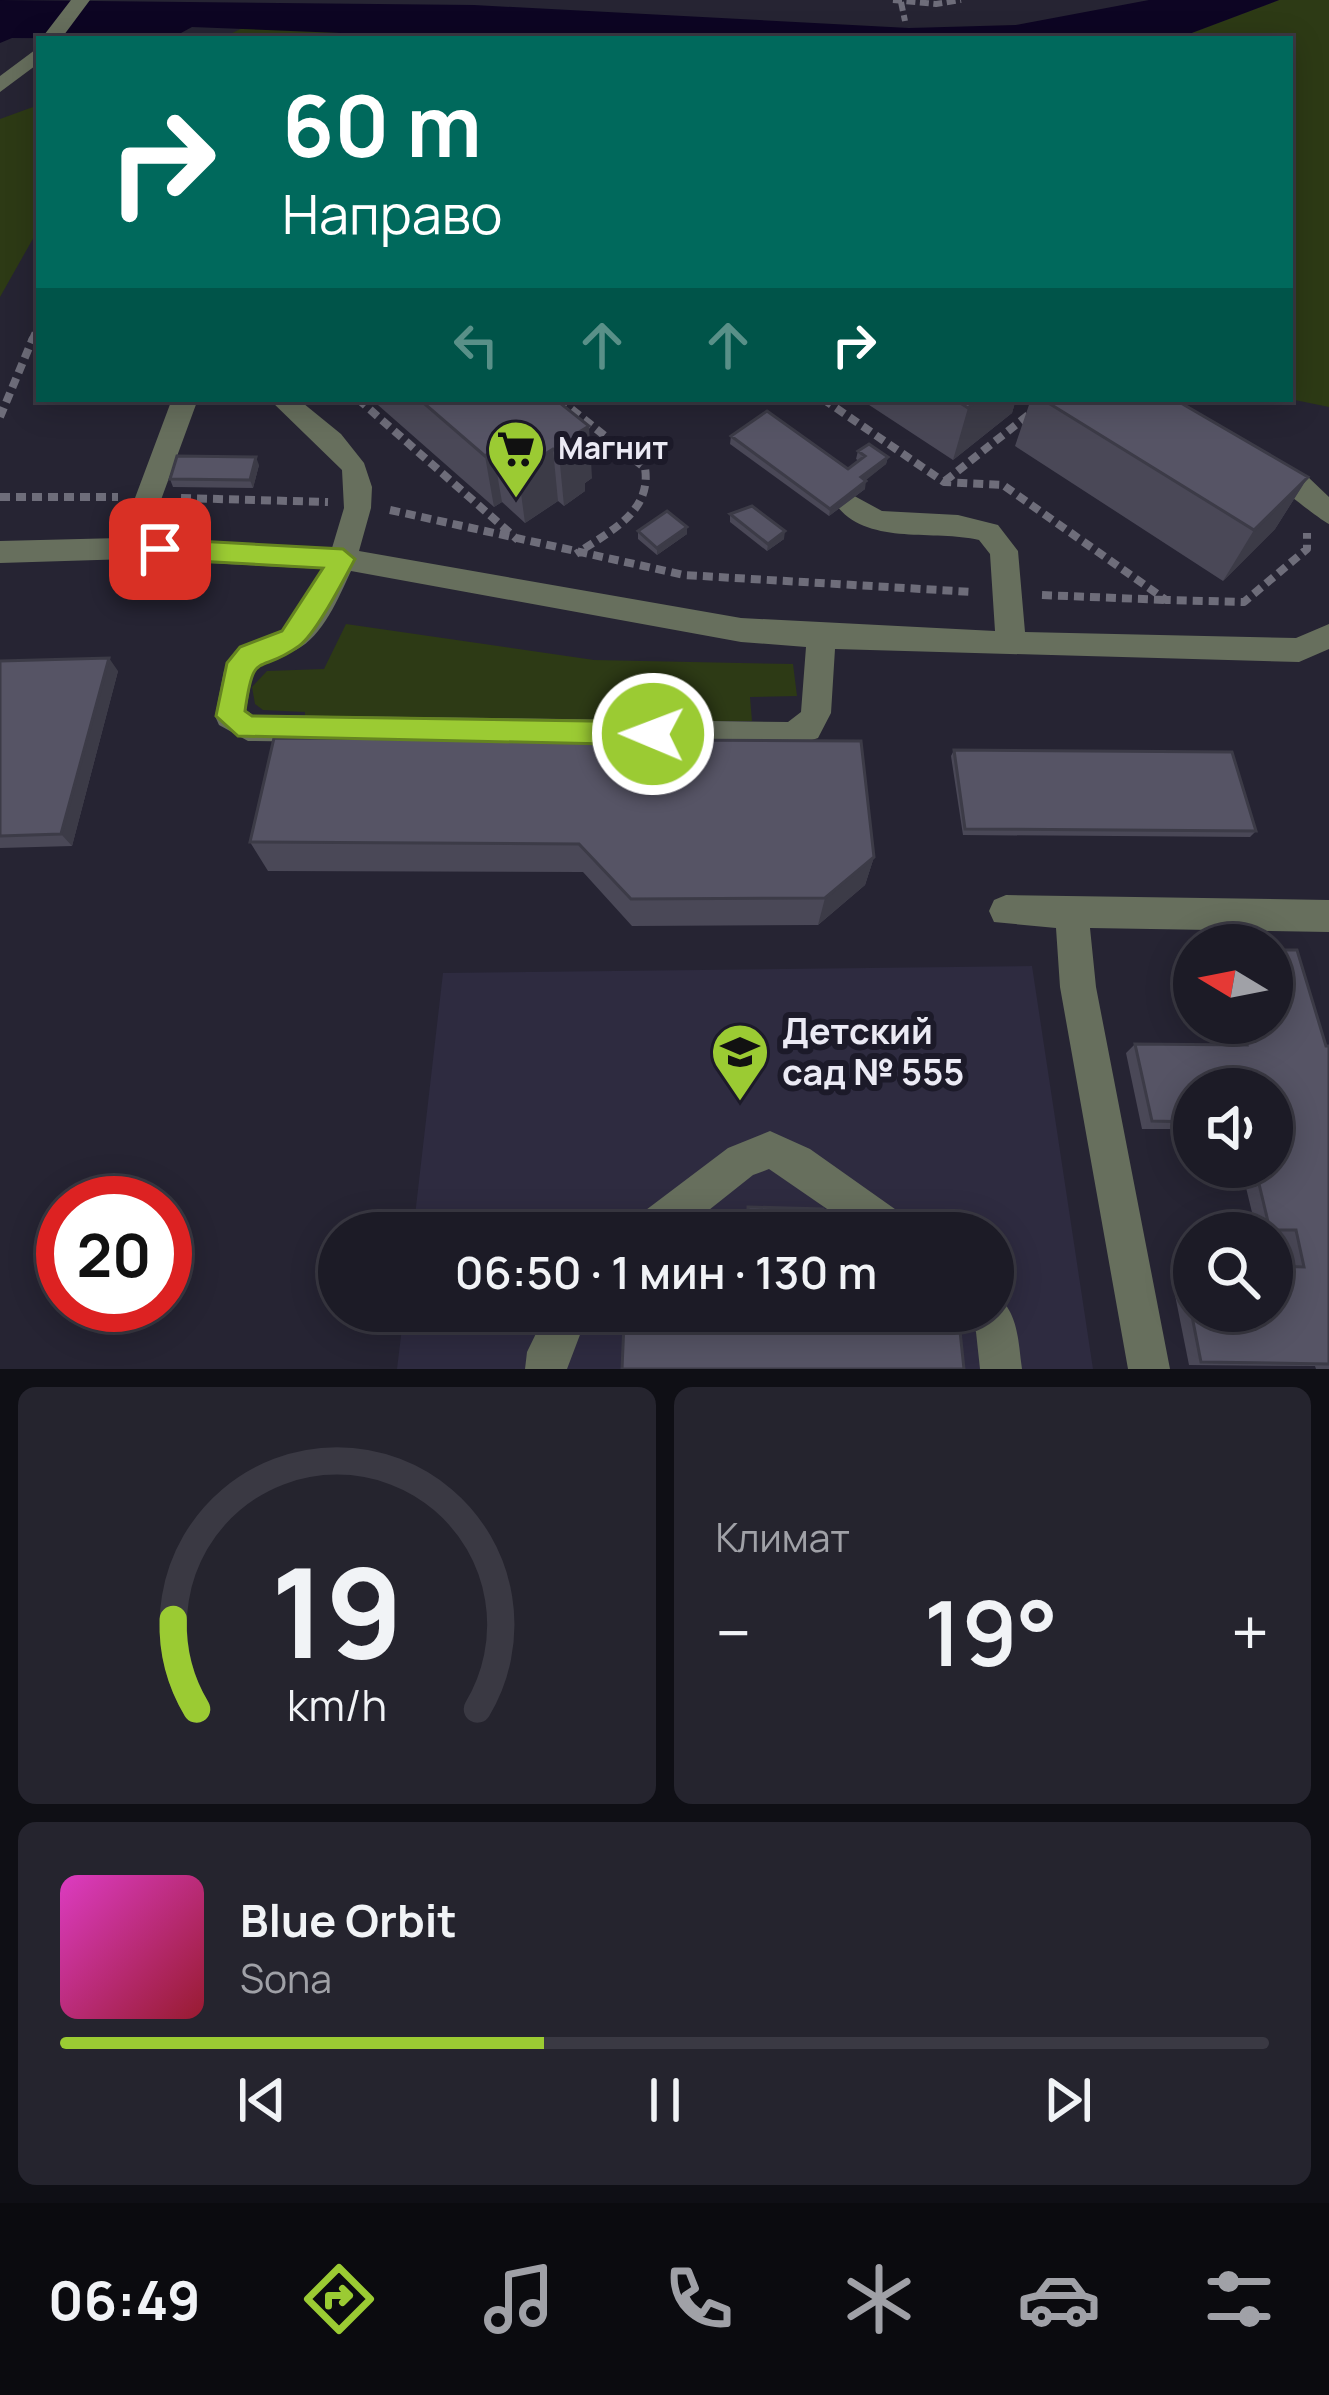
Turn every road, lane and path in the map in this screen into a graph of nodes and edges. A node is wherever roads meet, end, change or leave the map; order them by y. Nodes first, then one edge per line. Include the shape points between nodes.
1 (81, 0) edge
2 (961, 0) edge
3 (897, 1) edge
4 (905, 21) dead end
5 (53, 36) edge
6 (36, 56) edge
7 (0, 86) edge
8 (36, 330) edge
9 (184, 402) edge
10 (285, 402) edge
11 (361, 402) edge
12 (563, 402) edge
13 (827, 402) edge
14 (1045, 402) edge
15 (0, 417) edge
16 (1239, 451) edge
17 (944, 482) junction
18 (0, 497) edge
19 (148, 497) junction
20 (848, 502) edge
21 (359, 503) junction
22 (1329, 514) edge
23 (1300, 524) edge
24 (519, 541) junction
25 (130, 548) junction
26 (0, 552) edge
27 (575, 554) junction
28 (343, 559) junction
29 (1007, 594) junction
30 (1166, 600) junction
31 (1329, 636) edge
32 (821, 637) junction
33 (1011, 645) junction
34 (1006, 911) dead end
35 (1072, 913) junction
36 (1329, 916) edge
37 (675, 1212) edge
38 (866, 1212) edge
39 (558, 1332) edge
40 (997, 1332) edge
41 (546, 1369) edge
42 (1001, 1369) edge
43 (1149, 1369) edge

1 - 5 street
2 - 3 path
3 - 4 path
6 - 7 street
8 - 15 path
9 - 19 street
10 - 21 street via 346,456 358,475
11 - 24 path
12 - 27 path via 645,468 650,483 637,510
13 - 17 path
14 - 17 path
16 - 22 street via 1298,483
17 - 30 path via 1003,485
18 - 19 path
19 - 21 path
19 - 25 street
20 - 29 street via 877,521 988,532 1004,551
21 - 24 path
21 - 28 street
23 - 30 path via 1306,549 1244,602
24 - 27 path
25 - 26 street
25 - 28 street
27 - 29 path via 684,574
28 - 32 street
28 - 32 street via 291,638 250,655 237,671 230,716 248,728 788,735 807,729 816,713
29 - 30 path
29 - 33 street
31 - 33 street via 1299,650
32 - 33 street
34 - 35 street
35 - 36 street
35 - 43 street via 1078,987
37 - 38 street via 741,1161 770,1150
39 - 41 street
40 - 42 street

